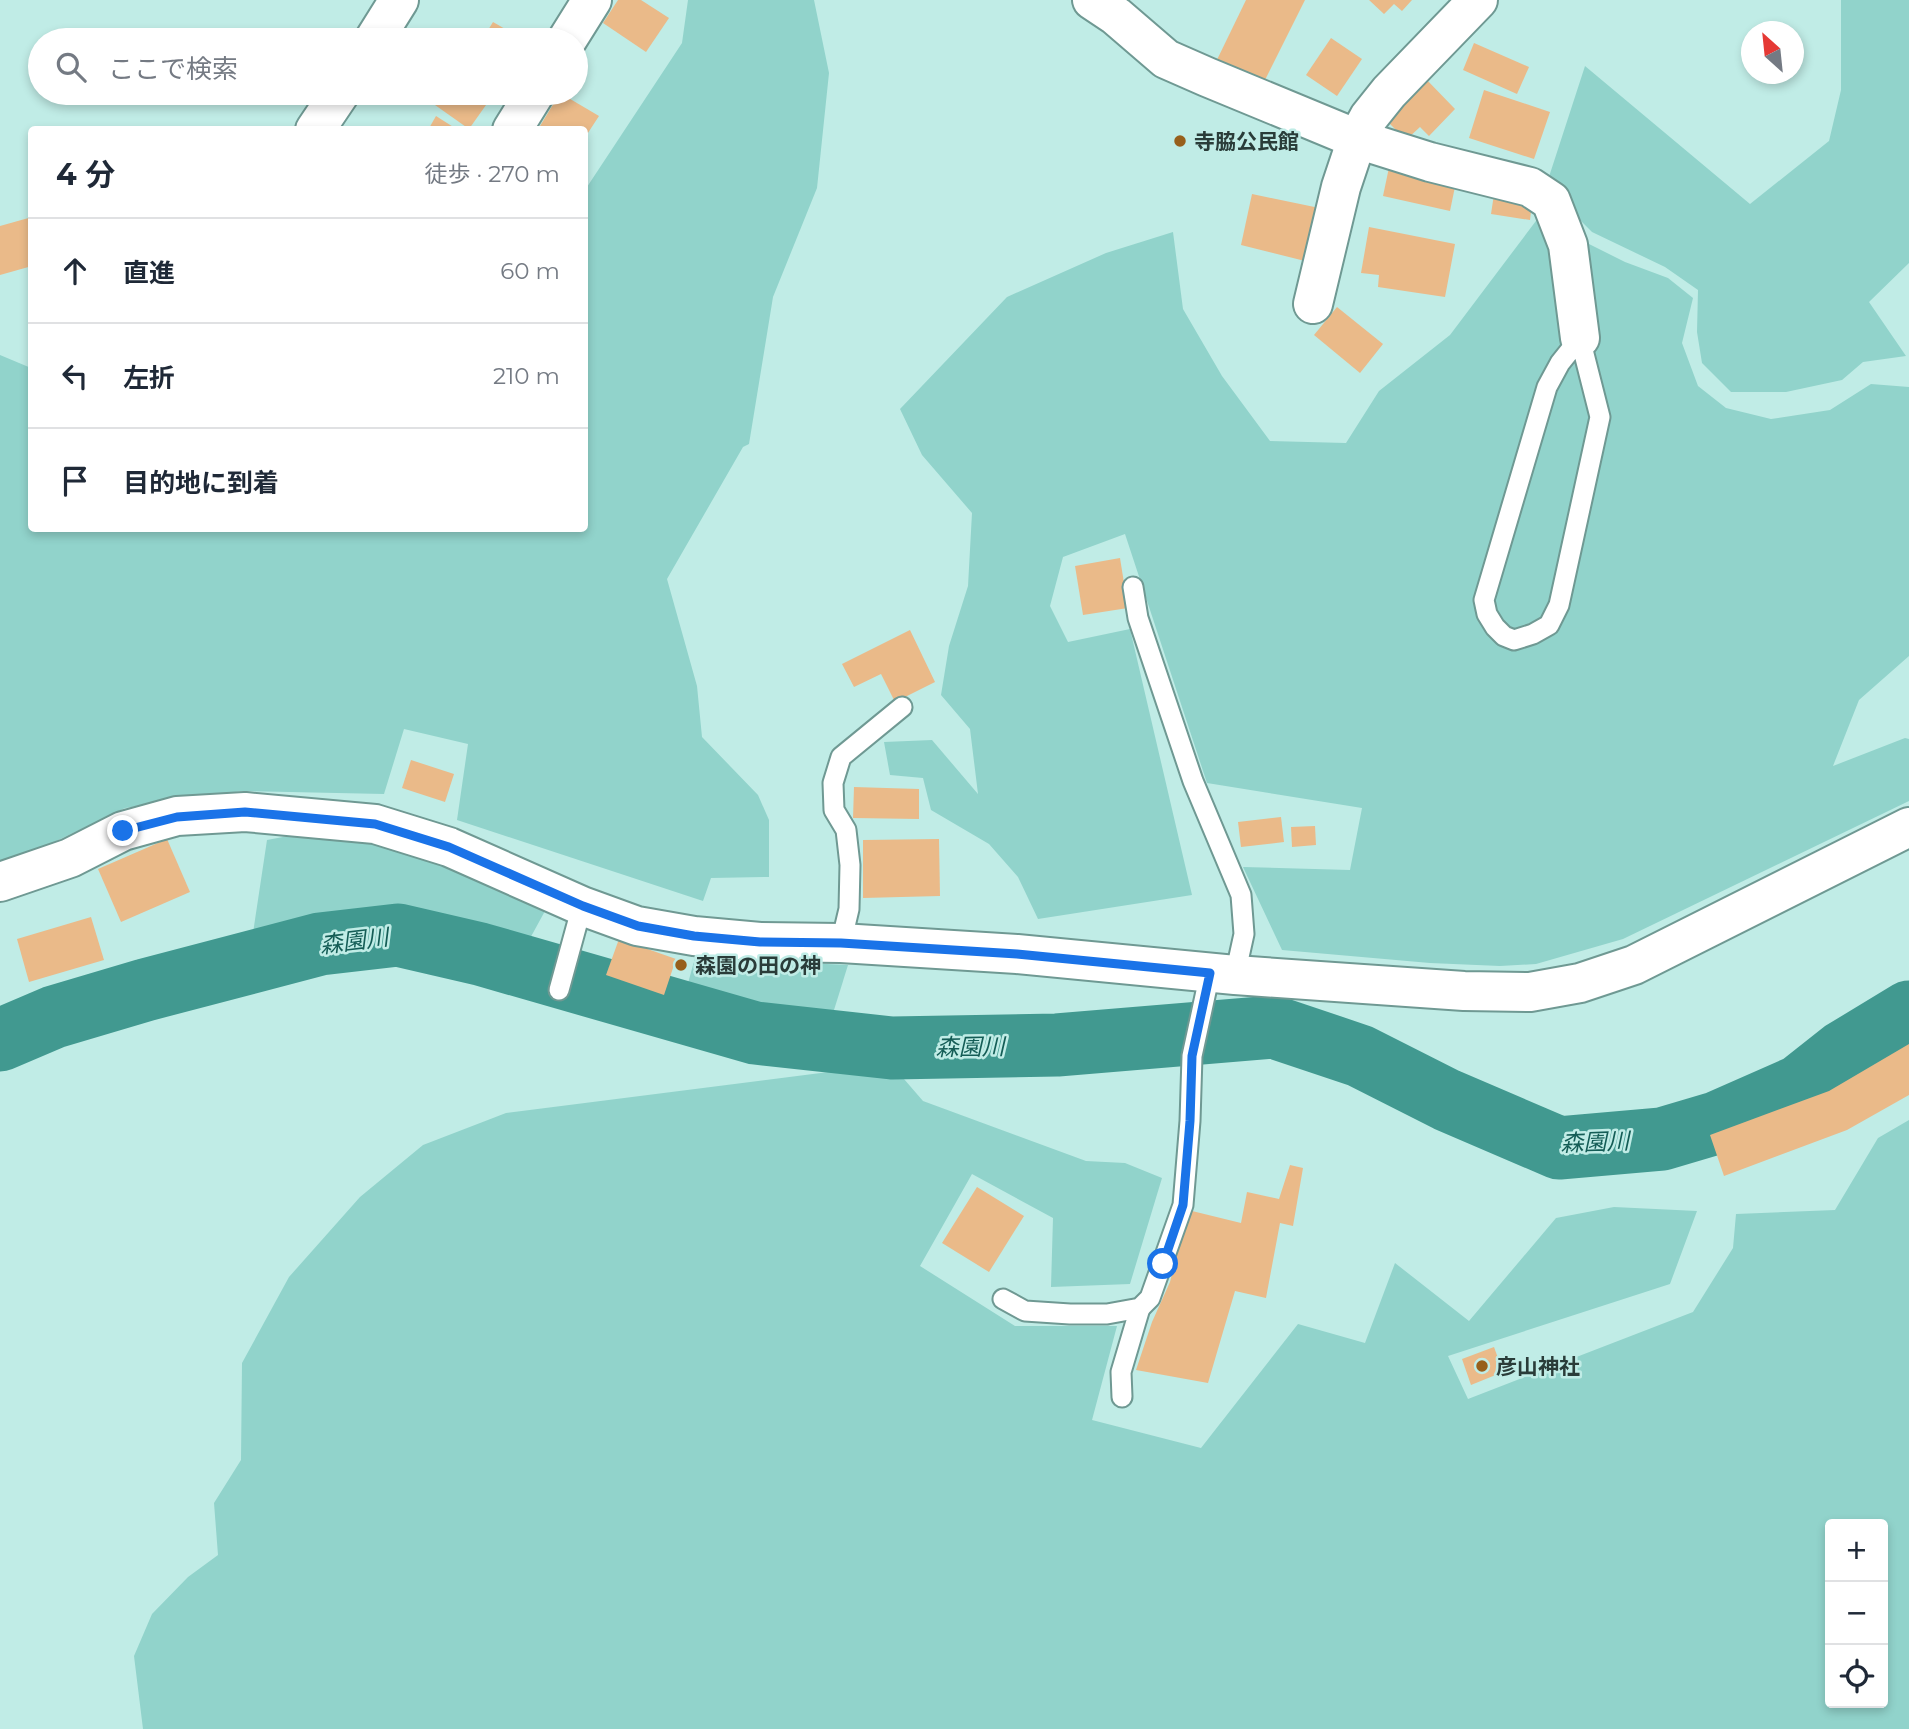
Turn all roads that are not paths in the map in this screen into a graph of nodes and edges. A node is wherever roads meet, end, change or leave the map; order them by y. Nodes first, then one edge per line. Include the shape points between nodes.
1 (399, 0) edge
2 (592, 0) edge
3 (1092, 0) edge
4 (1478, 0) edge
5 (382, 28) edge
6 (574, 28) edge
7 (333, 105) edge
8 (527, 105) edge
9 (318, 126) edge
10 (514, 126) edge
11 (1357, 139) junction
12 (1313, 304) dead end
13 (1580, 338) junction
14 (1133, 587) dead end
15 (902, 707) dead end
16 (1909, 827) edge
17 (0, 882) edge
18 (583, 906) junction
19 (841, 943) junction
20 (1222, 974) junction
21 (559, 990) dead end
22 (1003, 1298) dead end
23 (1140, 1308) junction
24 (1122, 1397) dead end

1 - 5 street
2 - 6 street
3 - 11 street via 1166,59
4 - 11 street via 1389,92
7 - 9 street
8 - 10 street
11 - 12 street
11 - 13 street via 1530,187 1551,201 1568,245
13 - 13 lane via 1600,417 1594,454 1559,605 1549,625 1514,640 1495,627 1484,600 1547,387
14 - 20 lane via 1138,618 1193,781 1241,895 1244,934
15 - 19 lane via 841,757 833,783 834,810 846,830 850,865 849,909
16 - 20 street via 1634,965 1580,983 1530,992
17 - 18 street via 70,858 123,831 177,817 245,812 375,824 449,847
18 - 19 street via 638,926 694,936
18 - 21 lane
19 - 20 street
20 - 23 lane via 1198,1023 1192,1056 1183,1205 1150,1298
22 - 23 lane via 1025,1311 1048,1313 1107,1314
23 - 24 lane via 1121,1372

